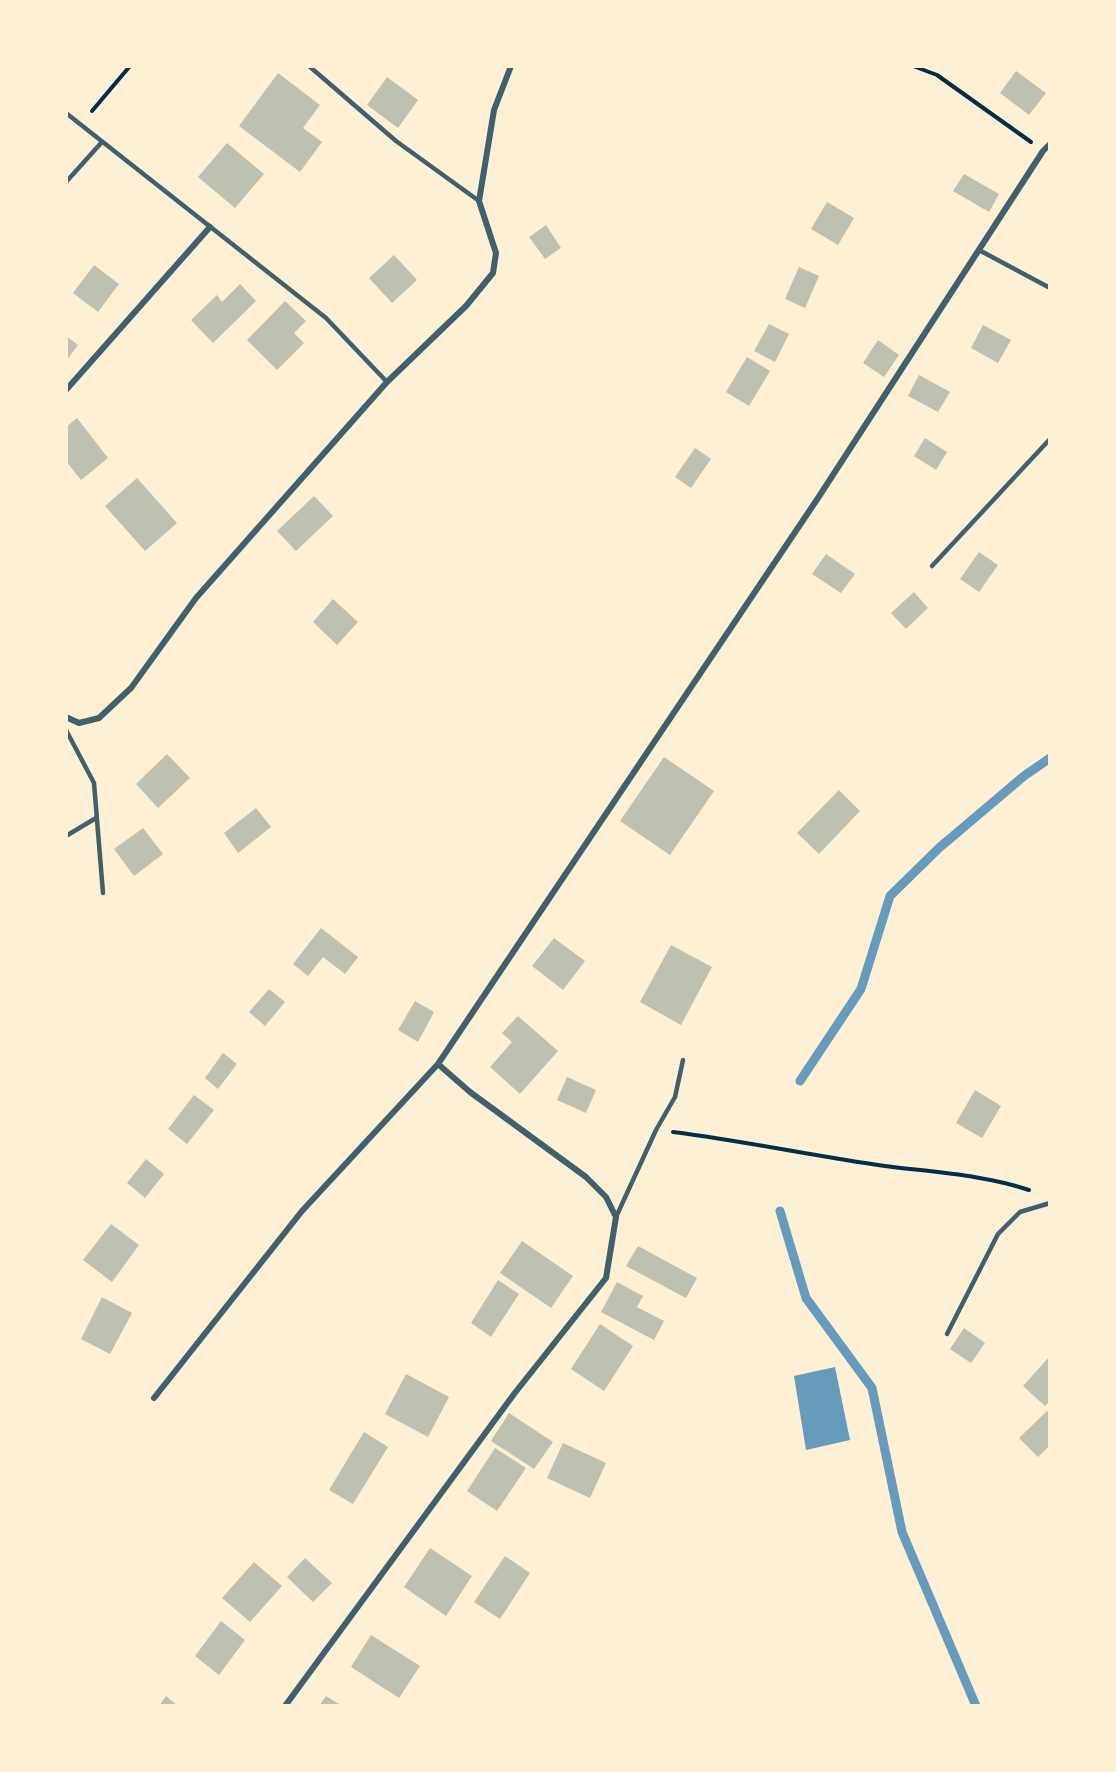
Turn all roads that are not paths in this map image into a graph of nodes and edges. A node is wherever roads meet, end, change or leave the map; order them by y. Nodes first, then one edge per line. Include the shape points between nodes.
1 (309, 66) edge
2 (511, 66) edge
3 (66, 113) edge
4 (102, 142) junction
5 (1050, 144) edge
6 (66, 182) edge
7 (479, 201) junction
8 (210, 228) junction
9 (979, 250) junction
10 (1050, 288) edge
11 (387, 382) junction
12 (66, 390) edge
13 (1050, 438) edge
14 (932, 566) dead end
15 (66, 717) edge
16 (66, 730) edge
17 (96, 818) junction
18 (66, 836) edge
19 (103, 893) dead end
20 (683, 1059) dead end
21 (438, 1064) junction
22 (1050, 1203) edge
23 (616, 1217) junction
24 (947, 1334) dead end
25 (154, 1398) dead end
26 (285, 1706) edge

1 - 7 lane via 396,141
2 - 7 street via 494,110
3 - 4 lane
4 - 6 lane
4 - 8 lane
5 - 9 street
7 - 11 street via 496,253 493,273 466,306
8 - 11 lane via 326,318
8 - 12 street
9 - 10 lane
9 - 21 street
11 - 15 street via 196,598 131,688 99,718 79,723
13 - 14 lane
16 - 17 lane via 94,783
17 - 18 lane
17 - 19 lane
20 - 23 lane via 675,1096
21 - 23 street via 586,1177 606,1197
21 - 25 street via 302,1211
22 - 24 lane via 1020,1212 998,1234
23 - 26 street via 606,1278 514,1394

